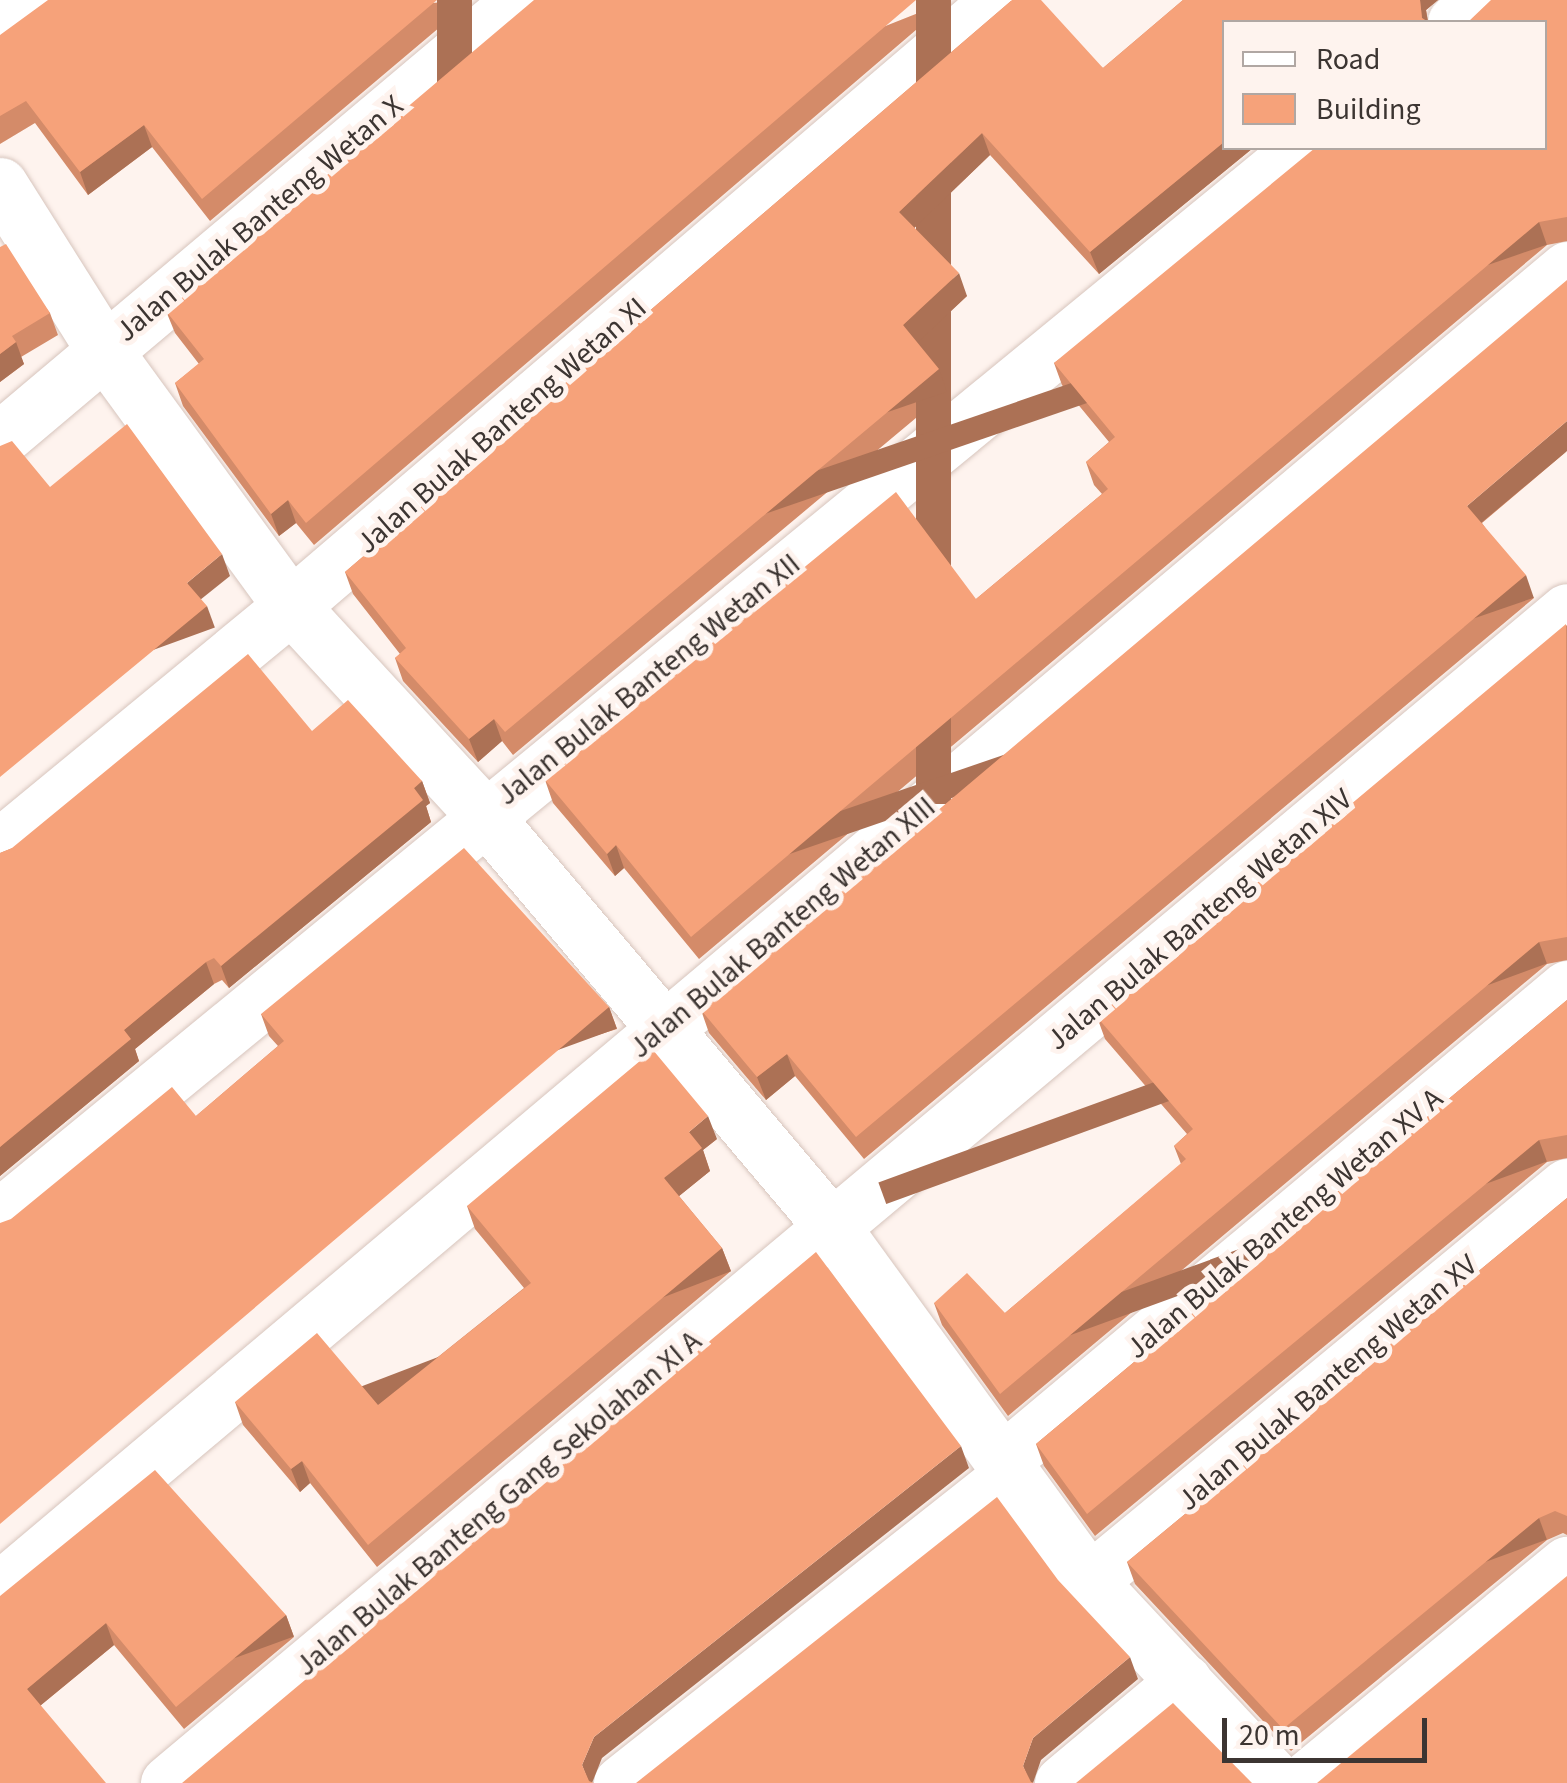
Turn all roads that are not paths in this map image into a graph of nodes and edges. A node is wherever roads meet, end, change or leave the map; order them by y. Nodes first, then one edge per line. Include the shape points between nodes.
1 (34, 0) edge
2 (520, 0) edge
3 (999, 0) edge
4 (1482, 0) edge
5 (1457, 20) edge
6 (0, 29) edge
7 (1300, 150) edge
8 (0, 185) edge
9 (1567, 269) edge
10 (104, 350) junction
11 (0, 438) edge
12 (291, 606) junction
13 (1567, 612) edge
14 (484, 815) junction
15 (0, 846) edge
16 (1567, 988) edge
17 (662, 1029) junction
18 (1567, 1186) edge
19 (0, 1216) edge
20 (834, 1228) junction
21 (1007, 1468) junction
22 (1567, 1564) edge
23 (1089, 1581) junction
24 (0, 1589) edge
25 (1184, 1681) junction
26 (168, 1783) edge
27 (621, 1783) edge
28 (1062, 1783) edge
29 (1278, 1783) edge
30 (1302, 1783) edge

1 - 6 street
2 - 10 street, Jalan Bulak Banteng Wetan X
3 - 12 street, Jalan Bulak Banteng Wetan XI
4 - 5 street
7 - 14 street, Jalan Bulak Banteng Wetan XII
8 - 10 street
9 - 17 street, Jalan Bulak Banteng Wetan XIII
10 - 11 street, Jalan Bulak Banteng Wetan X
10 - 12 street
12 - 14 street
12 - 15 street, Jalan Bulak Banteng Wetan XI
13 - 20 street, Jalan Bulak Banteng Wetan XIV
14 - 17 street
14 - 19 street, Jalan Bulak Banteng Wetan XII
16 - 21 street, Jalan Bulak Banteng Wetan XV A
17 - 20 street
17 - 24 street, Jalan Bulak Banteng Wetan XIII
18 - 23 street, Jalan Bulak Banteng Wetan XV
20 - 21 street
20 - 26 street, Jalan Bulak Banteng Gang Sekolahan XI A
21 - 23 street
21 - 27 street, Jalan Bulak Banteng Wetan XV A
22 - 30 street
23 - 25 street
25 - 28 street
25 - 29 street

